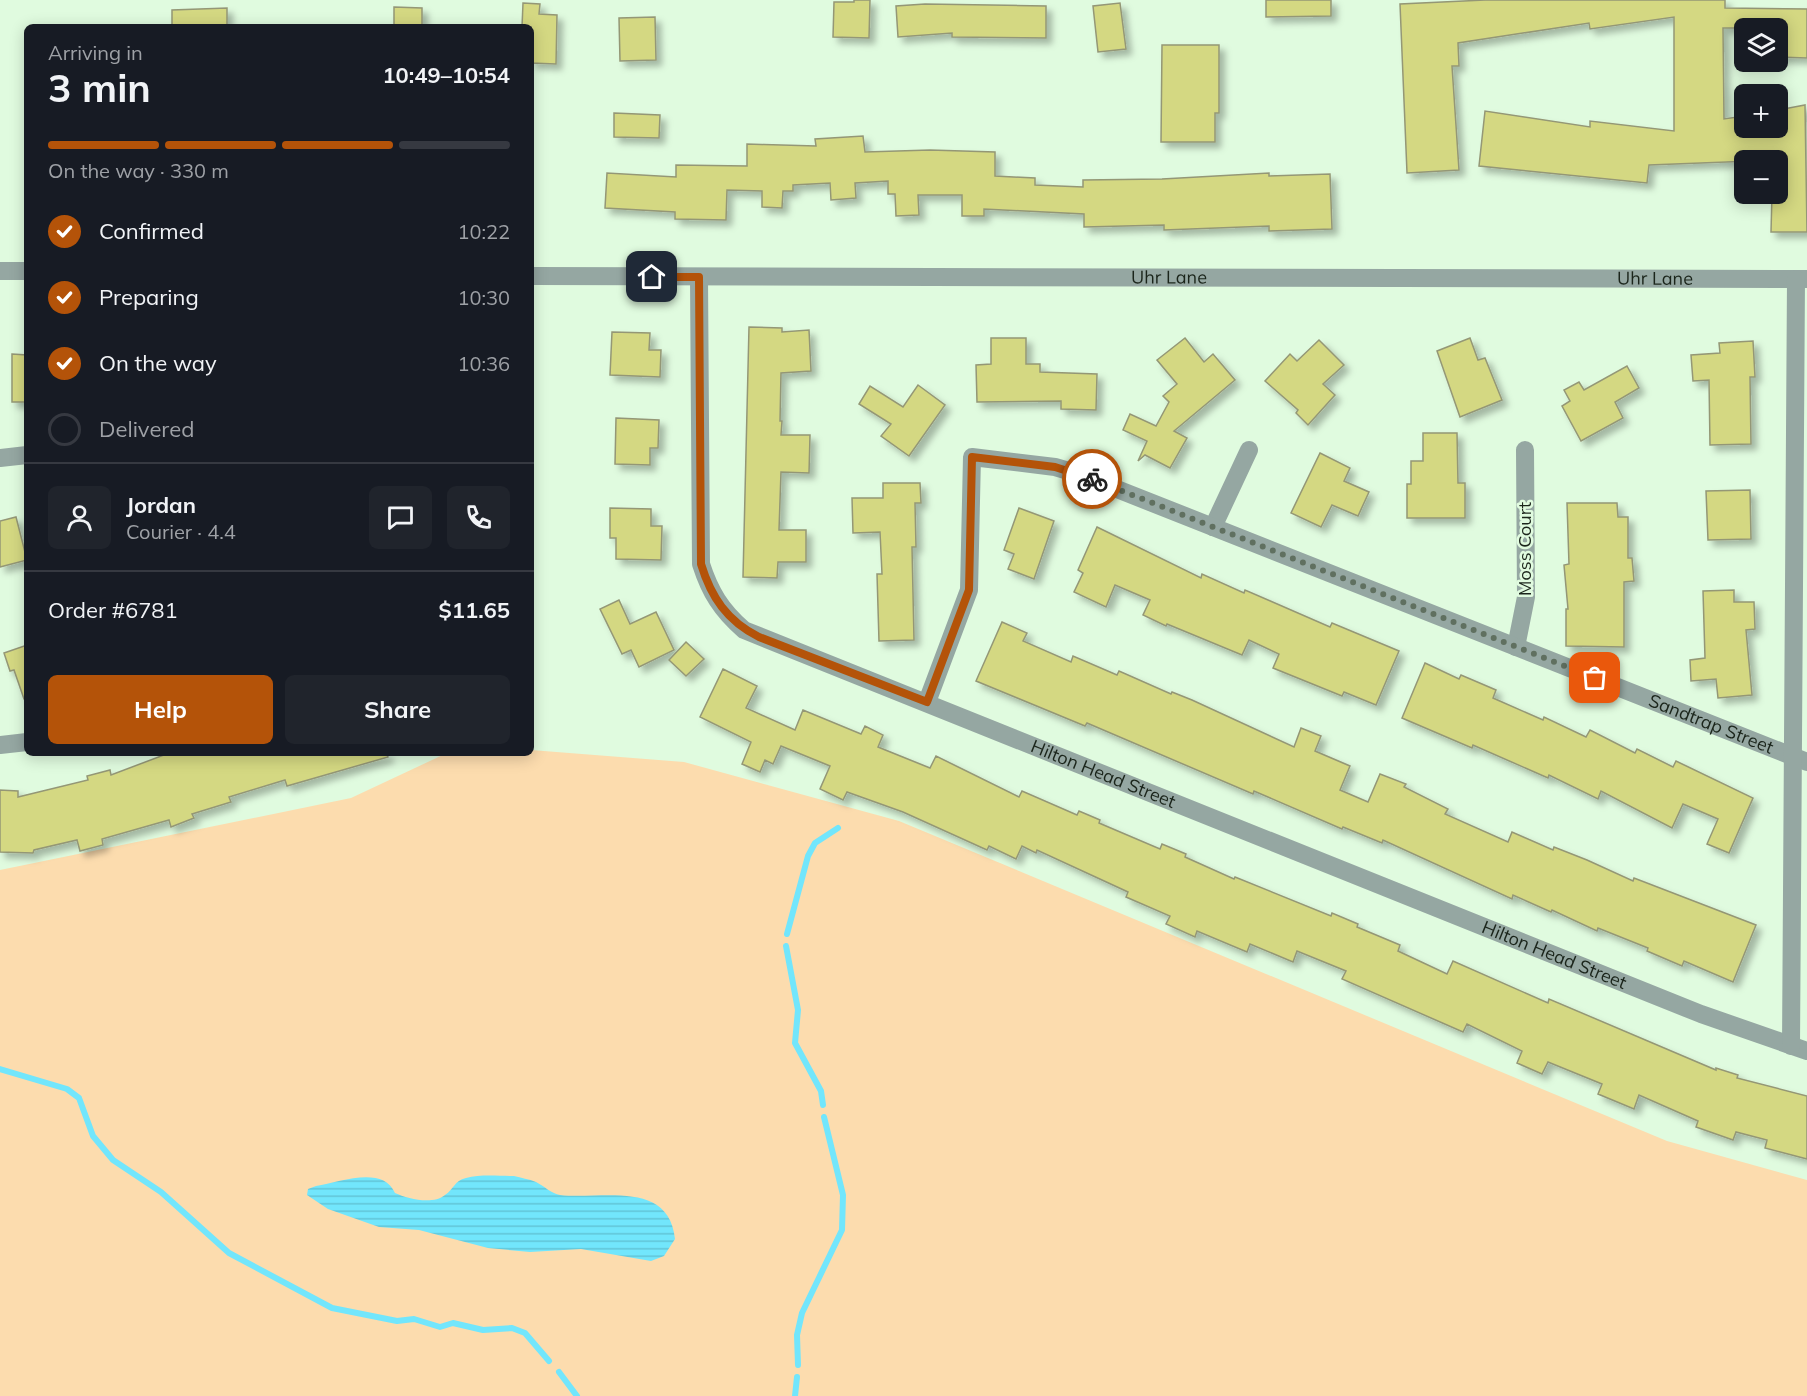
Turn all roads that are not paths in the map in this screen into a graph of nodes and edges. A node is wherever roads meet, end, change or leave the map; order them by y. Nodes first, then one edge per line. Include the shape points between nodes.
1 (0, 271) edge
2 (24, 271) edge
3 (534, 276) edge
4 (699, 277) junction
5 (1801, 279) edge
6 (1249, 450) dead end
7 (1525, 450) dead end
8 (1801, 450) edge
9 (24, 455) edge
10 (0, 458) edge
11 (1213, 527) junction
12 (1801, 589) edge
13 (1516, 647) junction
14 (927, 702) junction
15 (24, 742) edge
16 (0, 745) edge
17 (1800, 760) edge
18 (1799, 1048) edge

1 - 2 street
3 - 4 street, Uhr Lane
4 - 5 street, Uhr Lane
4 - 14 street, Hilton Head Street via 701,564 708,588 723,612 751,633
5 - 8 street
6 - 11 street
7 - 13 street, Moss Court via 1526,597
8 - 12 street
9 - 10 street
11 - 13 street, Sandtrap Street
11 - 14 street, Sandtrap Street via 1055,467 972,457 969,590
12 - 17 street
13 - 17 street, Sandtrap Street
14 - 18 street, Hilton Head Street via 1701,1014
15 - 16 street
17 - 18 street

